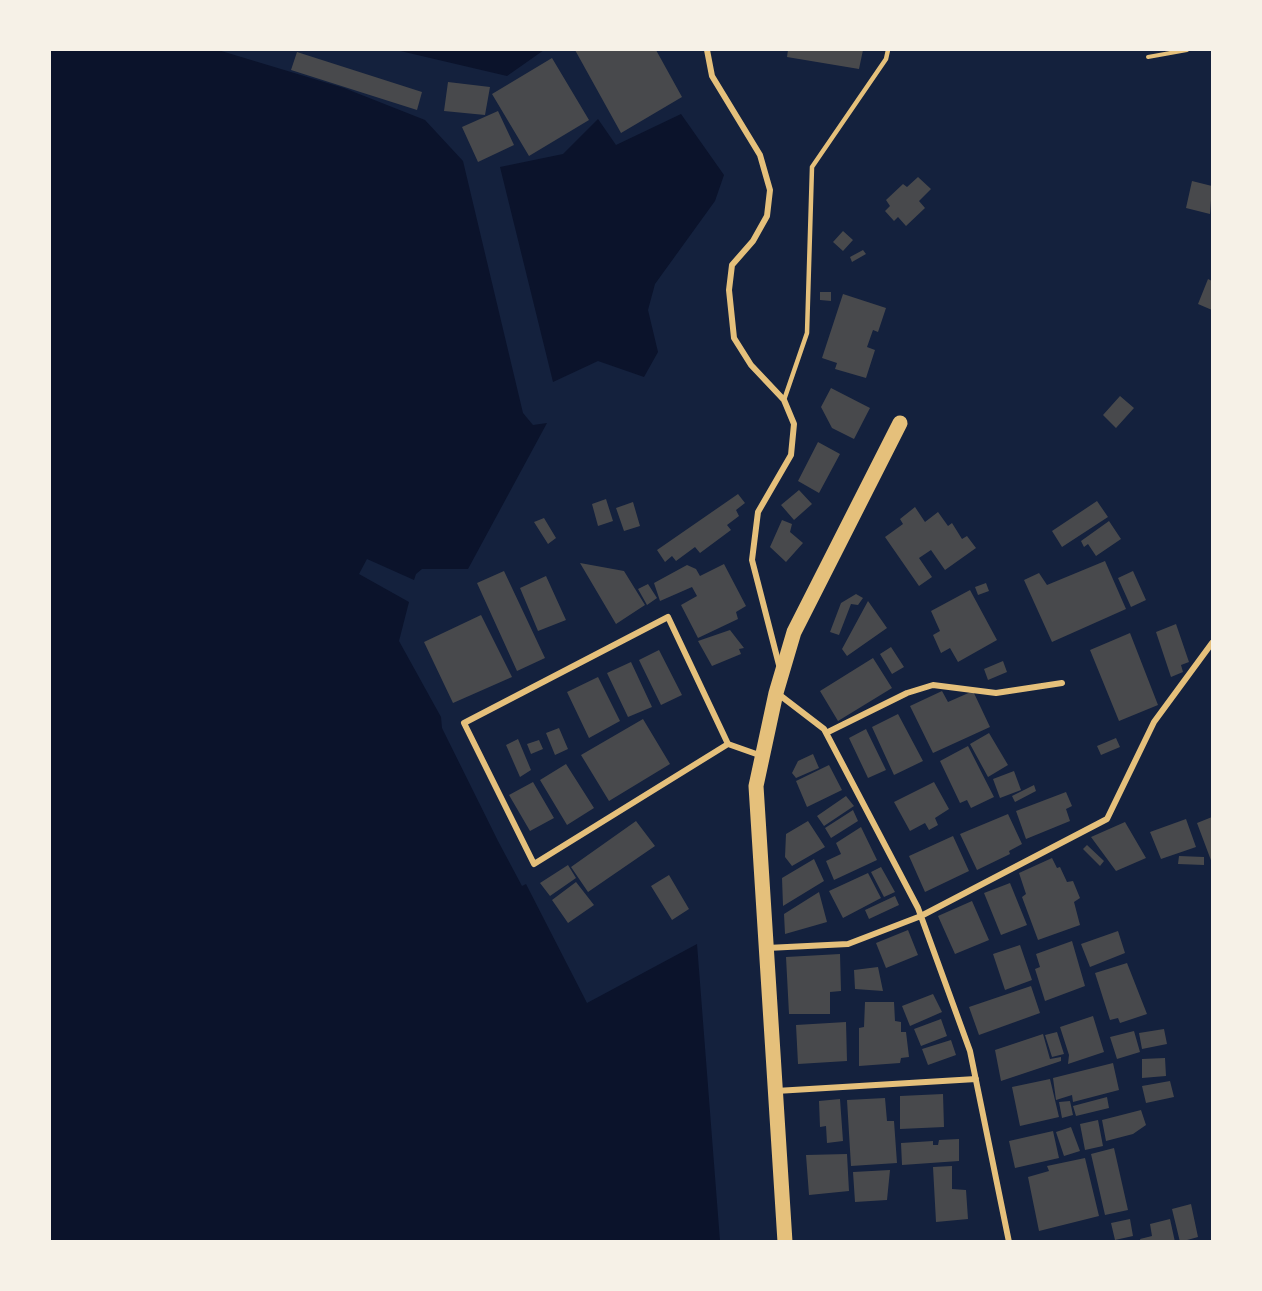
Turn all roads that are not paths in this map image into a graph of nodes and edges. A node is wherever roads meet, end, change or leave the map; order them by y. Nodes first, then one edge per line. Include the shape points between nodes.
1 (707, 50) edge
2 (888, 50) edge
3 (784, 400) junction
4 (900, 423) dead end
5 (1212, 643) edge
6 (782, 675) junction
7 (1062, 683) dead end
8 (776, 693) junction
9 (826, 733) junction
10 (728, 744) junction
11 (762, 756) junction
12 (921, 916) junction
13 (766, 948) junction
14 (976, 1079) junction
15 (775, 1091) junction
16 (784, 1242) edge
17 (1009, 1242) edge

1 - 3 street via 712,76 760,155 770,190 767,216 753,241 732,265 729,290 734,338 751,365
2 - 3 lane via 886,59 812,167 807,333
3 - 6 street via 795,424 791,455 758,512 752,560
4 - 6 main road via 794,632
5 - 12 street via 1154,722 1107,819
6 - 8 main road
7 - 9 street via 996,693 933,685
8 - 9 street
8 - 11 main road
9 - 12 street
10 - 10 street via 534,864 464,723 668,618
10 - 11 street
11 - 13 main road via 756,786
12 - 13 street via 848,944
12 - 14 street via 970,1051
13 - 15 main road
14 - 15 street
14 - 17 street
15 - 16 main road

